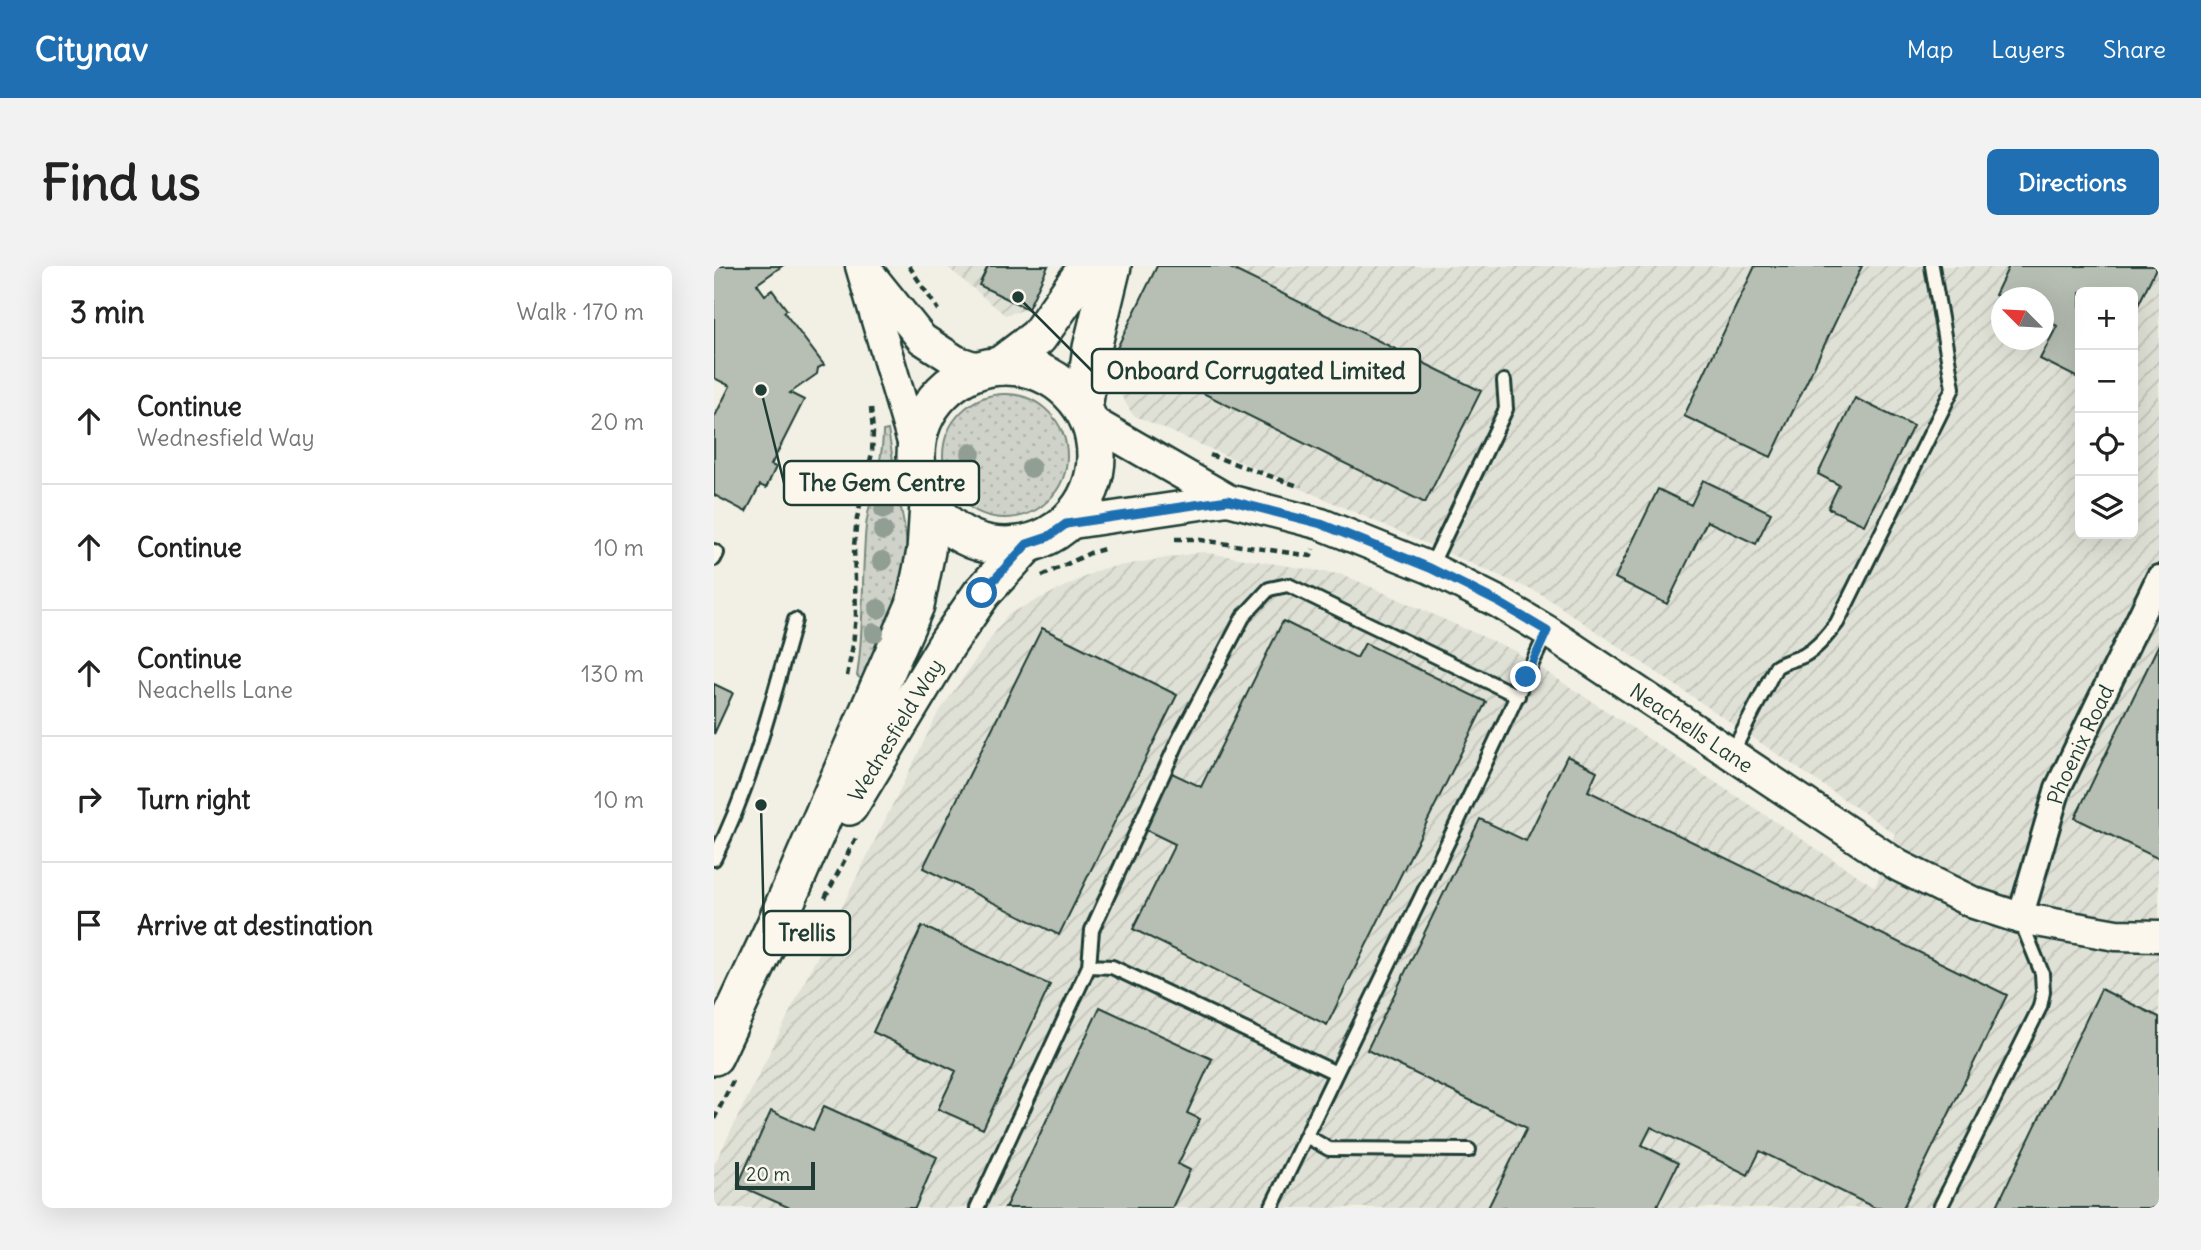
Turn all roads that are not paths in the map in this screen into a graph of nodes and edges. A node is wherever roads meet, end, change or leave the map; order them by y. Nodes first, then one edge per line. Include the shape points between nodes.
1 (862, 266) edge
2 (1088, 266) edge
3 (1112, 266) edge
4 (1932, 266) edge
5 (990, 367) junction
6 (1504, 380) dead end
7 (1086, 414) junction
8 (915, 449) junction
9 (1228, 500) junction
10 (929, 504) junction
11 (1066, 524) junction
12 (1027, 544) junction
13 (714, 551) edge
14 (714, 559) edge
15 (1430, 568) junction
16 (2159, 578) edge
17 (795, 620) dead end
18 (1547, 631) junction
19 (1518, 696) junction
20 (1732, 754) junction
21 (714, 859) edge
22 (2020, 918) junction
23 (776, 924) junction
24 (2159, 936) edge
25 (1089, 966) junction
26 (724, 1068) edge
27 (1336, 1073) junction
28 (1306, 1136) junction
29 (1469, 1150) dead end
30 (977, 1208) edge
31 (1271, 1208) edge
32 (1940, 1208) edge

1 - 5 street via 922,339 956,361
1 - 8 street
2 - 5 main road via 1038,337
3 - 7 main road via 1092,348
4 - 20 lane via 1953,388 1837,623 1819,645 1776,667
5 - 7 main road via 1033,370 1063,386
5 - 8 main road via 954,382 936,398 922,421
6 - 15 lane via 1506,409
7 - 9 street, Neachells Lane
7 - 11 main road via 1096,446 1094,476 1084,501
8 - 10 main road via 916,472
9 - 11 street, Neachells Lane
9 - 15 street, Neachells Lane via 1321,524
10 - 12 main road via 946,525 973,541 997,547
10 - 23 main road, Wednesfield Way via 915,605
11 - 12 main road
12 - 23 main road, Wednesfield Way via 982,593 947,645
13 - 14 lane
15 - 18 street, Neachells Lane
16 - 22 street, Phoenix Road via 2058,788
17 - 21 lane via 751,774
18 - 19 lane
18 - 20 street, Neachells Lane
19 - 25 lane via 1288,585 1269,589 1243,617 1179,739 1092,930
19 - 27 lane
20 - 22 street, Neachells Lane via 1899,866 1975,903
22 - 24 street, Neachells Lane via 2116,936
22 - 32 lane via 2042,973 2040,1007
23 - 26 main road, Wednesfield Way
25 - 27 lane via 1112,967
25 - 30 lane
27 - 28 lane
28 - 29 lane via 1329,1149
28 - 31 lane

